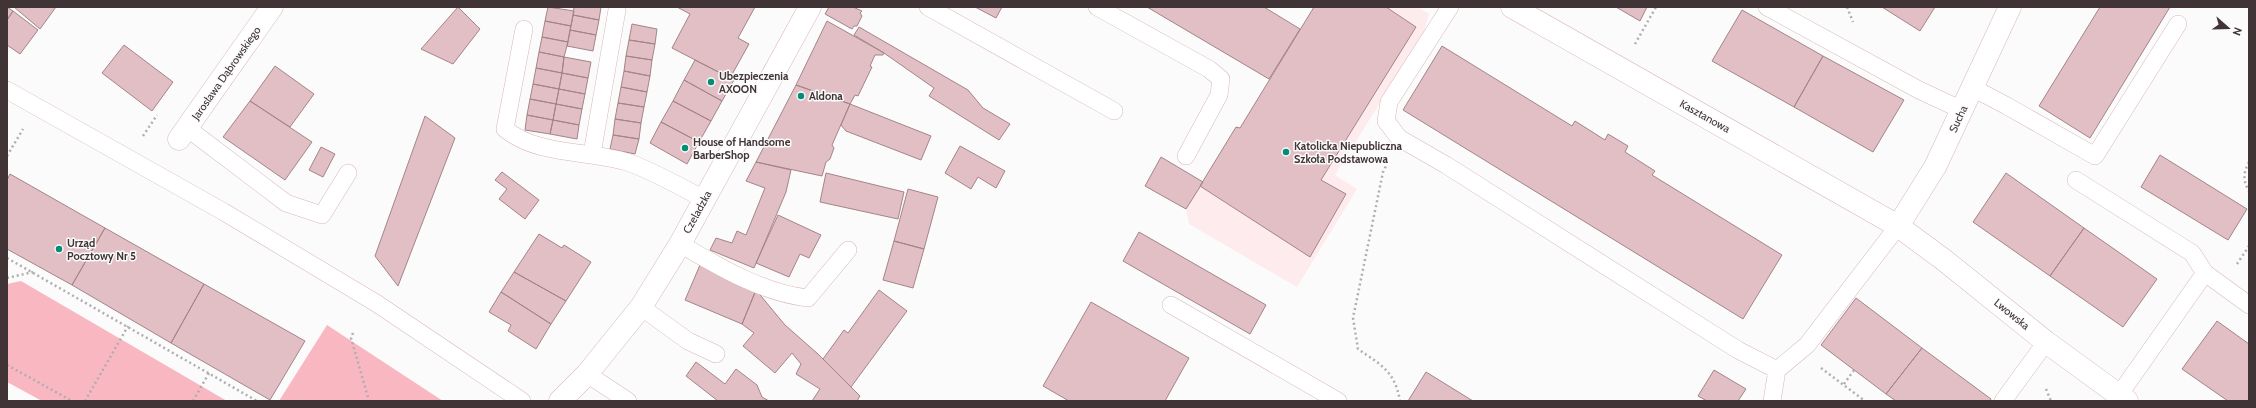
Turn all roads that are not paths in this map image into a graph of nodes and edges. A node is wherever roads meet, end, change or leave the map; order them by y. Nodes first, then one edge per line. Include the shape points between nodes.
1 (272, 7) edge
2 (810, 7) edge
3 (928, 7) edge
4 (1097, 7) edge
5 (1450, 7) edge
6 (1512, 7) edge
7 (1767, 7) edge
8 (2010, 7) edge
9 (617, 10) dead end
10 (2178, 24) dead end
11 (524, 29) dead end
12 (1972, 88) junction
13 (7, 90) edge
14 (1962, 110) junction
15 (1114, 111) dead end
16 (183, 134) joint
17 (592, 154) junction
18 (1186, 156) dead end
19 (348, 173) dead end
20 (2076, 180) dead end
21 (704, 199) junction
22 (1898, 226) junction
23 (680, 244) junction
24 (848, 250) dead end
25 (2205, 273) junction
26 (1171, 305) dead end
27 (2249, 305) edge
28 (641, 307) junction
29 (2046, 342) junction
30 (716, 354) dead end
31 (1777, 370) junction
32 (587, 374) junction
33 (2123, 398) edge
34 (522, 401) edge
35 (560, 401) edge
36 (628, 401) edge
37 (1338, 401) edge
38 (1772, 401) edge
39 (2002, 401) edge

1 - 16 street, Jarosława Dąbrowskiego
2 - 21 street, Czeladzka
3 - 15 lane
4 - 18 lane via 1209,69 1221,79 1219,95
5 - 31 lane via 1389,102 1386,121 1399,138 1446,165 1738,350
6 - 22 street, Kasztanowa
7 - 14 lane via 1919,90
8 - 12 street, Sucha
9 - 17 lane
10 - 12 lane via 2095,156
11 - 17 lane via 505,129 516,138 542,147
12 - 14 street, Sucha
13 - 34 lane via 224,212 356,291
14 - 22 street, Sucha via 1935,168
16 - 19 lane via 286,203 322,216
17 - 21 lane via 628,162
20 - 25 lane via 2192,253
21 - 23 street, Czeladzka
22 - 29 street, Lwowska
22 - 31 lane via 1807,345
23 - 24 lane via 787,296 808,298
23 - 28 street, Czeladzka
25 - 27 lane
25 - 33 lane
26 - 37 lane
28 - 30 lane via 688,340
28 - 32 street, Czeladzka
29 - 33 street, Lwowska
29 - 39 lane
31 - 38 lane
32 - 35 street, Czeladzka
32 - 36 lane

